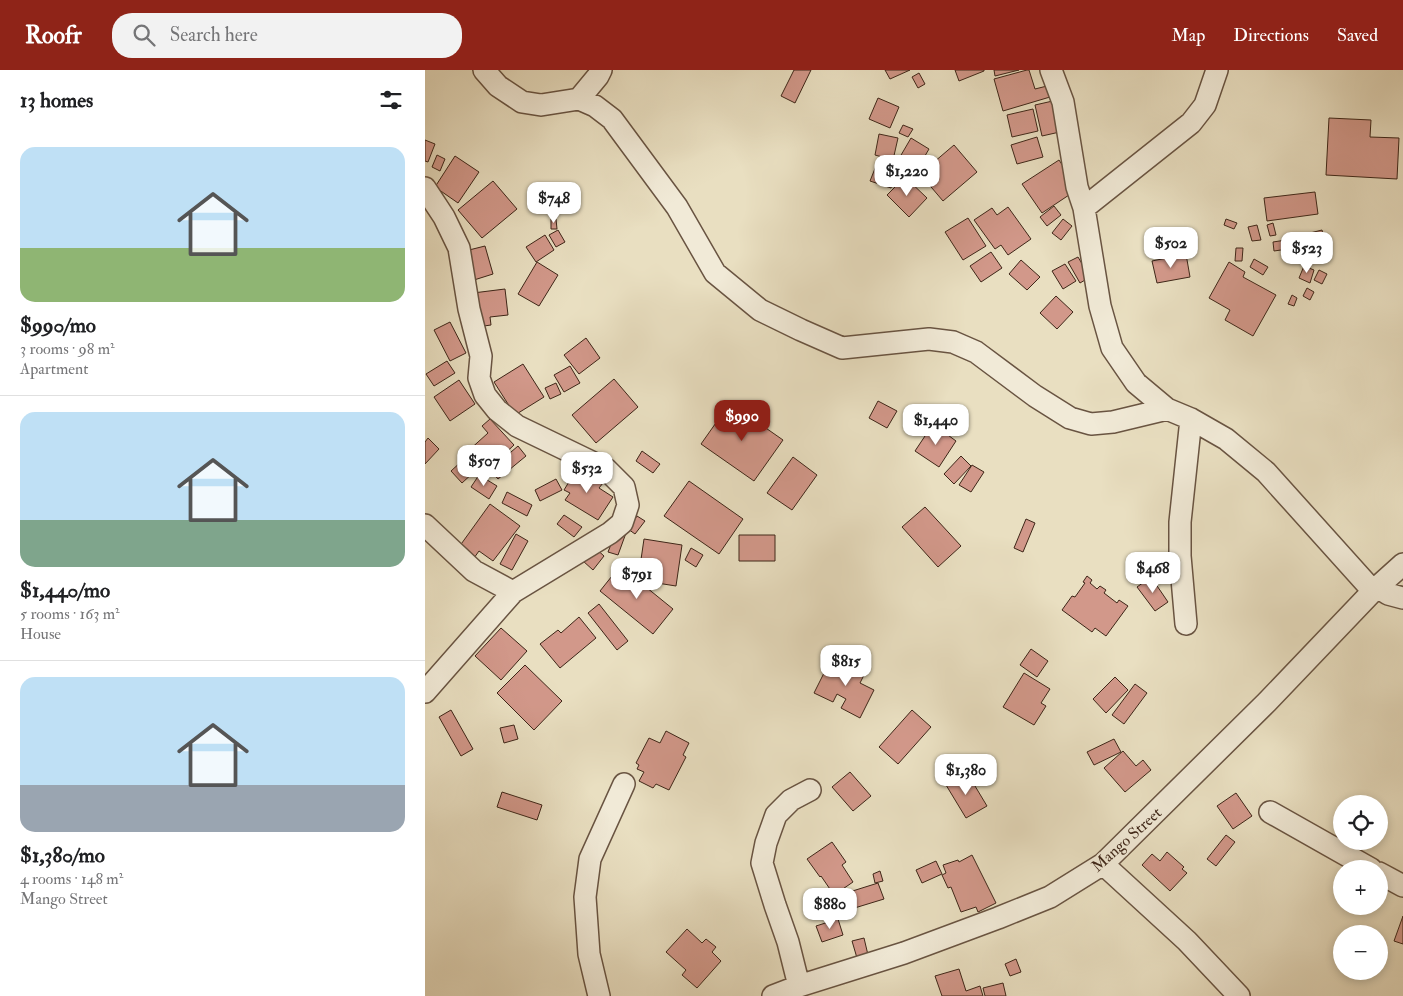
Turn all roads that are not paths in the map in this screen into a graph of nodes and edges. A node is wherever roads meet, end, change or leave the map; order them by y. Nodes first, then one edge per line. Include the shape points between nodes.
1 (484, 70) edge
2 (601, 70) edge
3 (1051, 70) edge
4 (1217, 70) edge
5 (579, 99) junction
6 (425, 188) edge
7 (1084, 208) junction
8 (1167, 409) junction
9 (1191, 419) junction
10 (425, 524) edge
11 (1403, 564) edge
12 (1375, 589) junction
13 (513, 592) junction
14 (1403, 598) edge
15 (1186, 624) dead end
16 (425, 692) edge
17 (624, 784) dead end
18 (810, 790) dead end
19 (1269, 812) dead end
20 (1355, 860) edge
21 (1103, 864) junction
22 (1388, 878) edge
23 (1403, 886) edge
24 (799, 986) junction
25 (599, 996) edge
26 (773, 996) edge
27 (1239, 996) edge

1 - 5 street via 498,86 522,102 541,105
2 - 5 street
3 - 7 street via 1063,102 1068,142
4 - 7 street via 1205,106 1191,124
5 - 8 street via 612,119 677,207 715,273 760,310 842,348 929,339 953,342 976,352 1070,418 1091,424
6 - 13 street via 459,248 481,356 479,378 485,395 517,426 607,469 624,487 628,505 622,523 610,533
7 - 8 street via 1100,306 1112,348 1136,383
8 - 9 street
9 - 12 street via 1226,439 1266,472
9 - 15 street via 1180,522
10 - 13 street via 474,571
11 - 12 street, Mango Street
12 - 14 street
12 - 21 street, Mango Street via 1267,702
13 - 16 street
17 - 25 street via 590,859 585,897 589,954
18 - 24 street via 791,800 777,815 766,843 763,863
19 - 20 street
21 - 24 street, Mango Street via 1049,897 998,918 904,953
21 - 27 street via 1187,940
22 - 23 street
24 - 26 street, Mango Street

